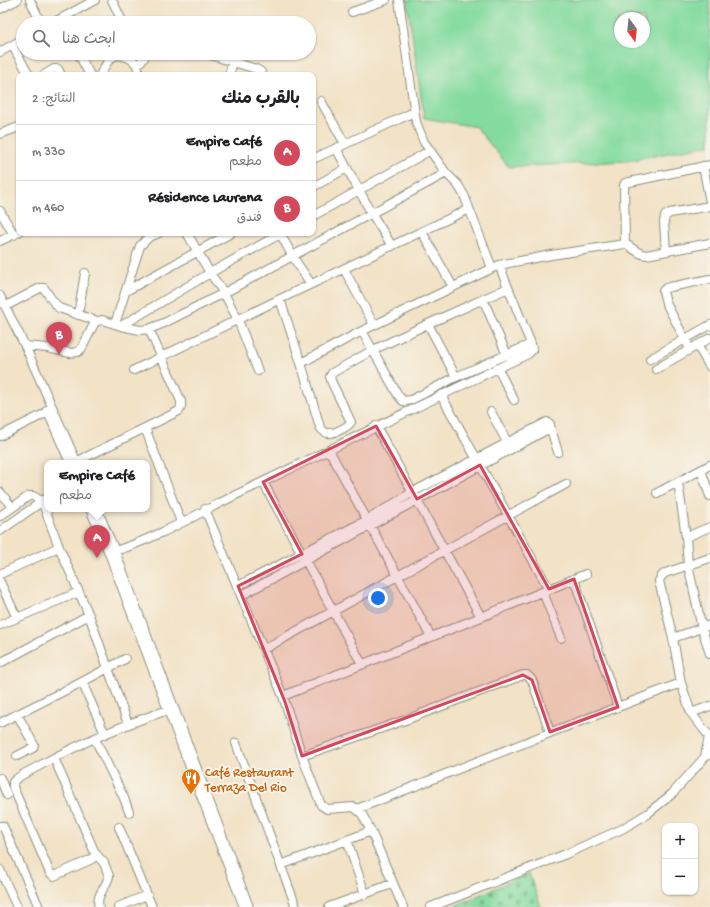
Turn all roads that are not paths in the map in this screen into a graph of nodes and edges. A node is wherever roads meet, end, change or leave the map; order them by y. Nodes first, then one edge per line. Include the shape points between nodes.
1 (17, 0) edge
2 (30, 0) edge
3 (95, 0) edge
4 (112, 0) edge
5 (386, 0) edge
6 (399, 0) edge
7 (0, 9) edge
8 (352, 12) dead end
9 (38, 16) edge
10 (68, 16) edge
11 (120, 16) edge
12 (16, 43) edge
13 (12, 45) junction
14 (0, 52) edge
15 (16, 52) edge
16 (20, 60) edge
17 (82, 60) edge
18 (110, 60) edge
19 (133, 60) edge
20 (142, 60) edge
21 (227, 60) edge
22 (233, 62) junction
23 (137, 65) junction
24 (27, 72) edge
25 (49, 72) edge
26 (60, 72) edge
27 (88, 72) edge
28 (102, 72) edge
29 (137, 72) edge
30 (230, 72) edge
31 (261, 72) edge
32 (321, 101) dead end
33 (414, 112) junction
34 (16, 128) edge
35 (0, 134) edge
36 (345, 144) junction
37 (336, 148) junction
38 (429, 151) junction
39 (316, 158) edge
40 (707, 166) edge
41 (347, 168) junction
42 (446, 173) junction
43 (316, 185) edge
44 (359, 190) junction
45 (710, 202) edge
46 (710, 206) edge
47 (469, 210) junction
48 (0, 211) edge
49 (316, 214) edge
50 (372, 214) junction
51 (422, 232) junction
52 (16, 233) edge
53 (153, 236) edge
54 (189, 236) edge
55 (224, 236) edge
56 (276, 236) edge
57 (282, 236) edge
58 (0, 242) edge
59 (710, 243) edge
60 (625, 244) junction
61 (392, 246) junction
62 (197, 251) junction
63 (666, 251) junction
64 (293, 257) junction
65 (496, 267) junction
66 (344, 269) junction
67 (85, 272) dead end
68 (210, 273) junction
69 (710, 279) edge
70 (311, 284) junction
71 (453, 287) junction
72 (508, 288) junction
73 (126, 291) junction
74 (224, 293) junction
75 (0, 296) edge
76 (280, 299) junction
77 (483, 299) junction
78 (3, 307) edge
79 (78, 315) junction
80 (238, 320) junction
81 (97, 321) junction
82 (428, 324) junction
83 (118, 325) junction
84 (374, 325) junction
85 (710, 325) edge
86 (150, 329) junction
87 (362, 331) junction
88 (710, 338) edge
89 (684, 339) junction
90 (531, 344) junction
91 (25, 346) junction
92 (694, 347) junction
93 (373, 350) junction
94 (507, 355) junction
95 (161, 356) junction
96 (650, 359) dead end
97 (301, 363) junction
98 (710, 368) edge
99 (498, 369) junction
100 (656, 369) dead end
101 (134, 370) dead end
102 (258, 371) dead end
103 (456, 377) junction
104 (441, 395) junction
105 (514, 400) dead end
106 (48, 412) junction
107 (490, 412) dead end
108 (376, 426) junction
109 (550, 426) junction
110 (145, 428) junction
111 (0, 436) edge
112 (507, 442) junction
113 (329, 450) junction
114 (558, 452) dead end
115 (72, 460) edge
116 (73, 460) edge
117 (80, 460) edge
118 (478, 462) junction
119 (710, 465) edge
120 (701, 470) junction
121 (263, 482) junction
122 (678, 482) junction
123 (566, 484) dead end
124 (0, 492) edge
125 (657, 493) dead end
126 (415, 496) junction
127 (710, 496) edge
128 (44, 499) edge
129 (44, 500) edge
130 (12, 507) junction
131 (205, 509) junction
132 (49, 512) edge
133 (91, 512) edge
134 (98, 512) edge
135 (0, 516) edge
136 (508, 516) junction
137 (181, 522) junction
138 (369, 523) junction
139 (710, 528) edge
140 (0, 531) edge
141 (686, 537) junction
142 (59, 547) junction
143 (115, 550) junction
144 (445, 550) junction
145 (304, 557) junction
146 (710, 558) edge
147 (688, 565) junction
148 (0, 574) edge
149 (586, 574) dead end
150 (398, 576) junction
151 (574, 579) junction
152 (0, 582) edge
153 (238, 586) junction
154 (546, 591) junction
155 (79, 592) junction
156 (242, 595) junction
157 (334, 611) junction
158 (89, 614) junction
159 (17, 618) junction
160 (481, 618) junction
161 (0, 626) edge
162 (706, 626) edge
163 (431, 637) junction
164 (561, 638) dead end
165 (672, 638) junction
166 (264, 649) junction
167 (710, 654) edge
168 (125, 659) dead end
169 (0, 663) edge
170 (362, 664) junction
171 (108, 667) junction
172 (82, 682) junction
173 (681, 683) junction
174 (283, 696) junction
175 (710, 706) edge
176 (618, 707) junction
177 (168, 710) junction
178 (691, 713) junction
179 (17, 714) junction
180 (0, 723) edge
181 (128, 724) junction
182 (550, 732) junction
183 (106, 734) junction
184 (709, 736) edge
185 (95, 739) junction
186 (236, 743) dead end
187 (707, 755) edge
188 (18, 756) dead end
189 (302, 756) junction
190 (54, 758) junction
191 (0, 778) edge
192 (7, 795) edge
193 (357, 809) junction
194 (129, 812) dead end
195 (0, 826) edge
196 (119, 827) dead end
197 (371, 831) junction
198 (347, 840) junction
199 (95, 853) junction
200 (281, 865) junction
201 (0, 870) edge
202 (392, 884) junction
203 (365, 894) junction
204 (147, 895) junction
205 (17, 907) edge
206 (39, 907) edge
207 (99, 907) edge
208 (118, 907) edge
209 (152, 907) edge
210 (244, 907) edge
211 (250, 907) edge
212 (296, 907) edge
213 (329, 907) edge
214 (402, 907) edge
215 (431, 907) edge

1 - 7 street
2 - 9 street
3 - 10 street
4 - 11 street
5 - 8 street
6 - 33 street
12 - 13 street
13 - 14 street
13 - 15 street
16 - 24 street
17 - 27 street
18 - 28 street
19 - 23 street
20 - 23 street
21 - 22 street
22 - 30 street
22 - 31 street
23 - 29 street
25 - 26 street via 58,69
32 - 36 street
33 - 36 street
33 - 38 street via 419,133
34 - 35 street
36 - 37 street
37 - 39 street
37 - 41 street
38 - 42 street
38 - 44 street
40 - 45 street
40 - 60 street via 625,183
41 - 43 street
41 - 44 street
42 - 47 street via 461,189
42 - 50 street
44 - 49 street
44 - 50 street
46 - 63 street via 665,216
47 - 51 street
47 - 65 street
48 - 52 street
50 - 61 street
50 - 64 street
51 - 61 street
51 - 71 street
52 - 58 street
53 - 73 street via 140,246
54 - 62 street
55 - 62 street
56 - 68 street
57 - 64 street
59 - 63 street
60 - 63 street via 642,254
60 - 65 street via 551,255
61 - 66 street
62 - 68 street
62 - 73 street
64 - 70 street
64 - 74 street
65 - 71 street
65 - 72 street
66 - 70 street
66 - 84 street
67 - 79 street
68 - 74 street
68 - 83 street
69 - 89 street via 663,290 666,303
70 - 76 street
71 - 84 street
72 - 77 street
72 - 90 street
73 - 83 street
74 - 80 street
74 - 86 street
75 - 78 street
76 - 80 street
76 - 97 street
77 - 82 street
77 - 94 street
78 - 79 street via 44,288 59,308
78 - 91 street
78 - 106 street
79 - 81 street
80 - 95 street
80 - 102 street
81 - 83 street
81 - 91 street via 92,324 78,352
82 - 93 street
82 - 103 street
83 - 86 street via 140,330
84 - 87 street
85 - 89 street
86 - 95 street
87 - 93 street
87 - 97 street
88 - 92 street
89 - 92 street
89 - 96 street
90 - 94 street
90 - 99 street via 532,350 528,354
91 - 116 street
92 - 98 street
92 - 100 street
93 - 97 street via 330,375 351,422 348,426 330,433 324,432 320,427
93 - 103 street via 404,402
94 - 103 street
95 - 101 street
95 - 110 street via 181,401 181,407 179,411
99 - 104 street
99 - 105 street
104 - 108 street
104 - 118 street
106 - 111 street
106 - 115 street
107 - 112 street
108 - 113 street
108 - 126 street
109 - 112 street via 546,422
109 - 114 street
109 - 118 street
110 - 117 street
110 - 137 street
112 - 118 street
113 - 121 street
113 - 138 street
118 - 126 street
118 - 136 street
119 - 120 street
120 - 122 street
120 - 127 street
121 - 131 street
121 - 145 street
122 - 125 street
122 - 141 street
123 - 136 street
124 - 130 street
126 - 138 street
126 - 144 street
128 - 130 street via 29,496
129 - 140 street
130 - 135 street
131 - 137 street
131 - 153 street
132 - 142 street
133 - 177 street
134 - 143 street
136 - 144 street
136 - 154 street
137 - 143 street via 138,543
138 - 145 street
138 - 150 street
139 - 141 street
141 - 147 street
142 - 148 street
142 - 155 street
143 - 211 street
144 - 150 street
144 - 160 street
145 - 153 street
145 - 156 street
145 - 157 street
146 - 147 street
147 - 162 street
147 - 165 street via 661,576 659,581
149 - 151 street
150 - 157 street
150 - 163 street
151 - 154 street
151 - 176 street
152 - 159 street
153 - 156 street
154 - 160 street
154 - 164 street
155 - 158 street
155 - 159 street
156 - 166 street
157 - 166 street
157 - 170 street
158 - 169 street
158 - 171 street
159 - 161 street
160 - 163 street
162 - 165 street
162 - 167 street
163 - 170 street
165 - 173 street
166 - 174 street
168 - 171 street
170 - 174 street
171 - 172 street
171 - 181 street
172 - 179 street
172 - 183 street
173 - 176 street
173 - 178 street
174 - 189 street
175 - 178 street
176 - 182 street
177 - 181 street
177 - 210 street
178 - 184 street
179 - 180 street
179 - 188 street via 34,745
181 - 183 street
182 - 189 street via 532,680 523,675
182 - 193 street
183 - 185 street
184 - 187 street
185 - 190 street
185 - 194 street
186 - 200 street
187 - 215 street via 672,794 622,830
189 - 193 street via 323,808
190 - 192 street via 14,781
190 - 199 street
191 - 192 street
192 - 199 street via 52,875 56,876 92,859
193 - 197 street
195 - 206 street via 3,826
196 - 204 street
197 - 198 street
197 - 202 street
198 - 200 street
198 - 203 street
199 - 207 street via 104,863 109,876 99,896
200 - 212 street
201 - 205 street
202 - 203 street
202 - 214 street
203 - 213 street
204 - 208 street
204 - 209 street

